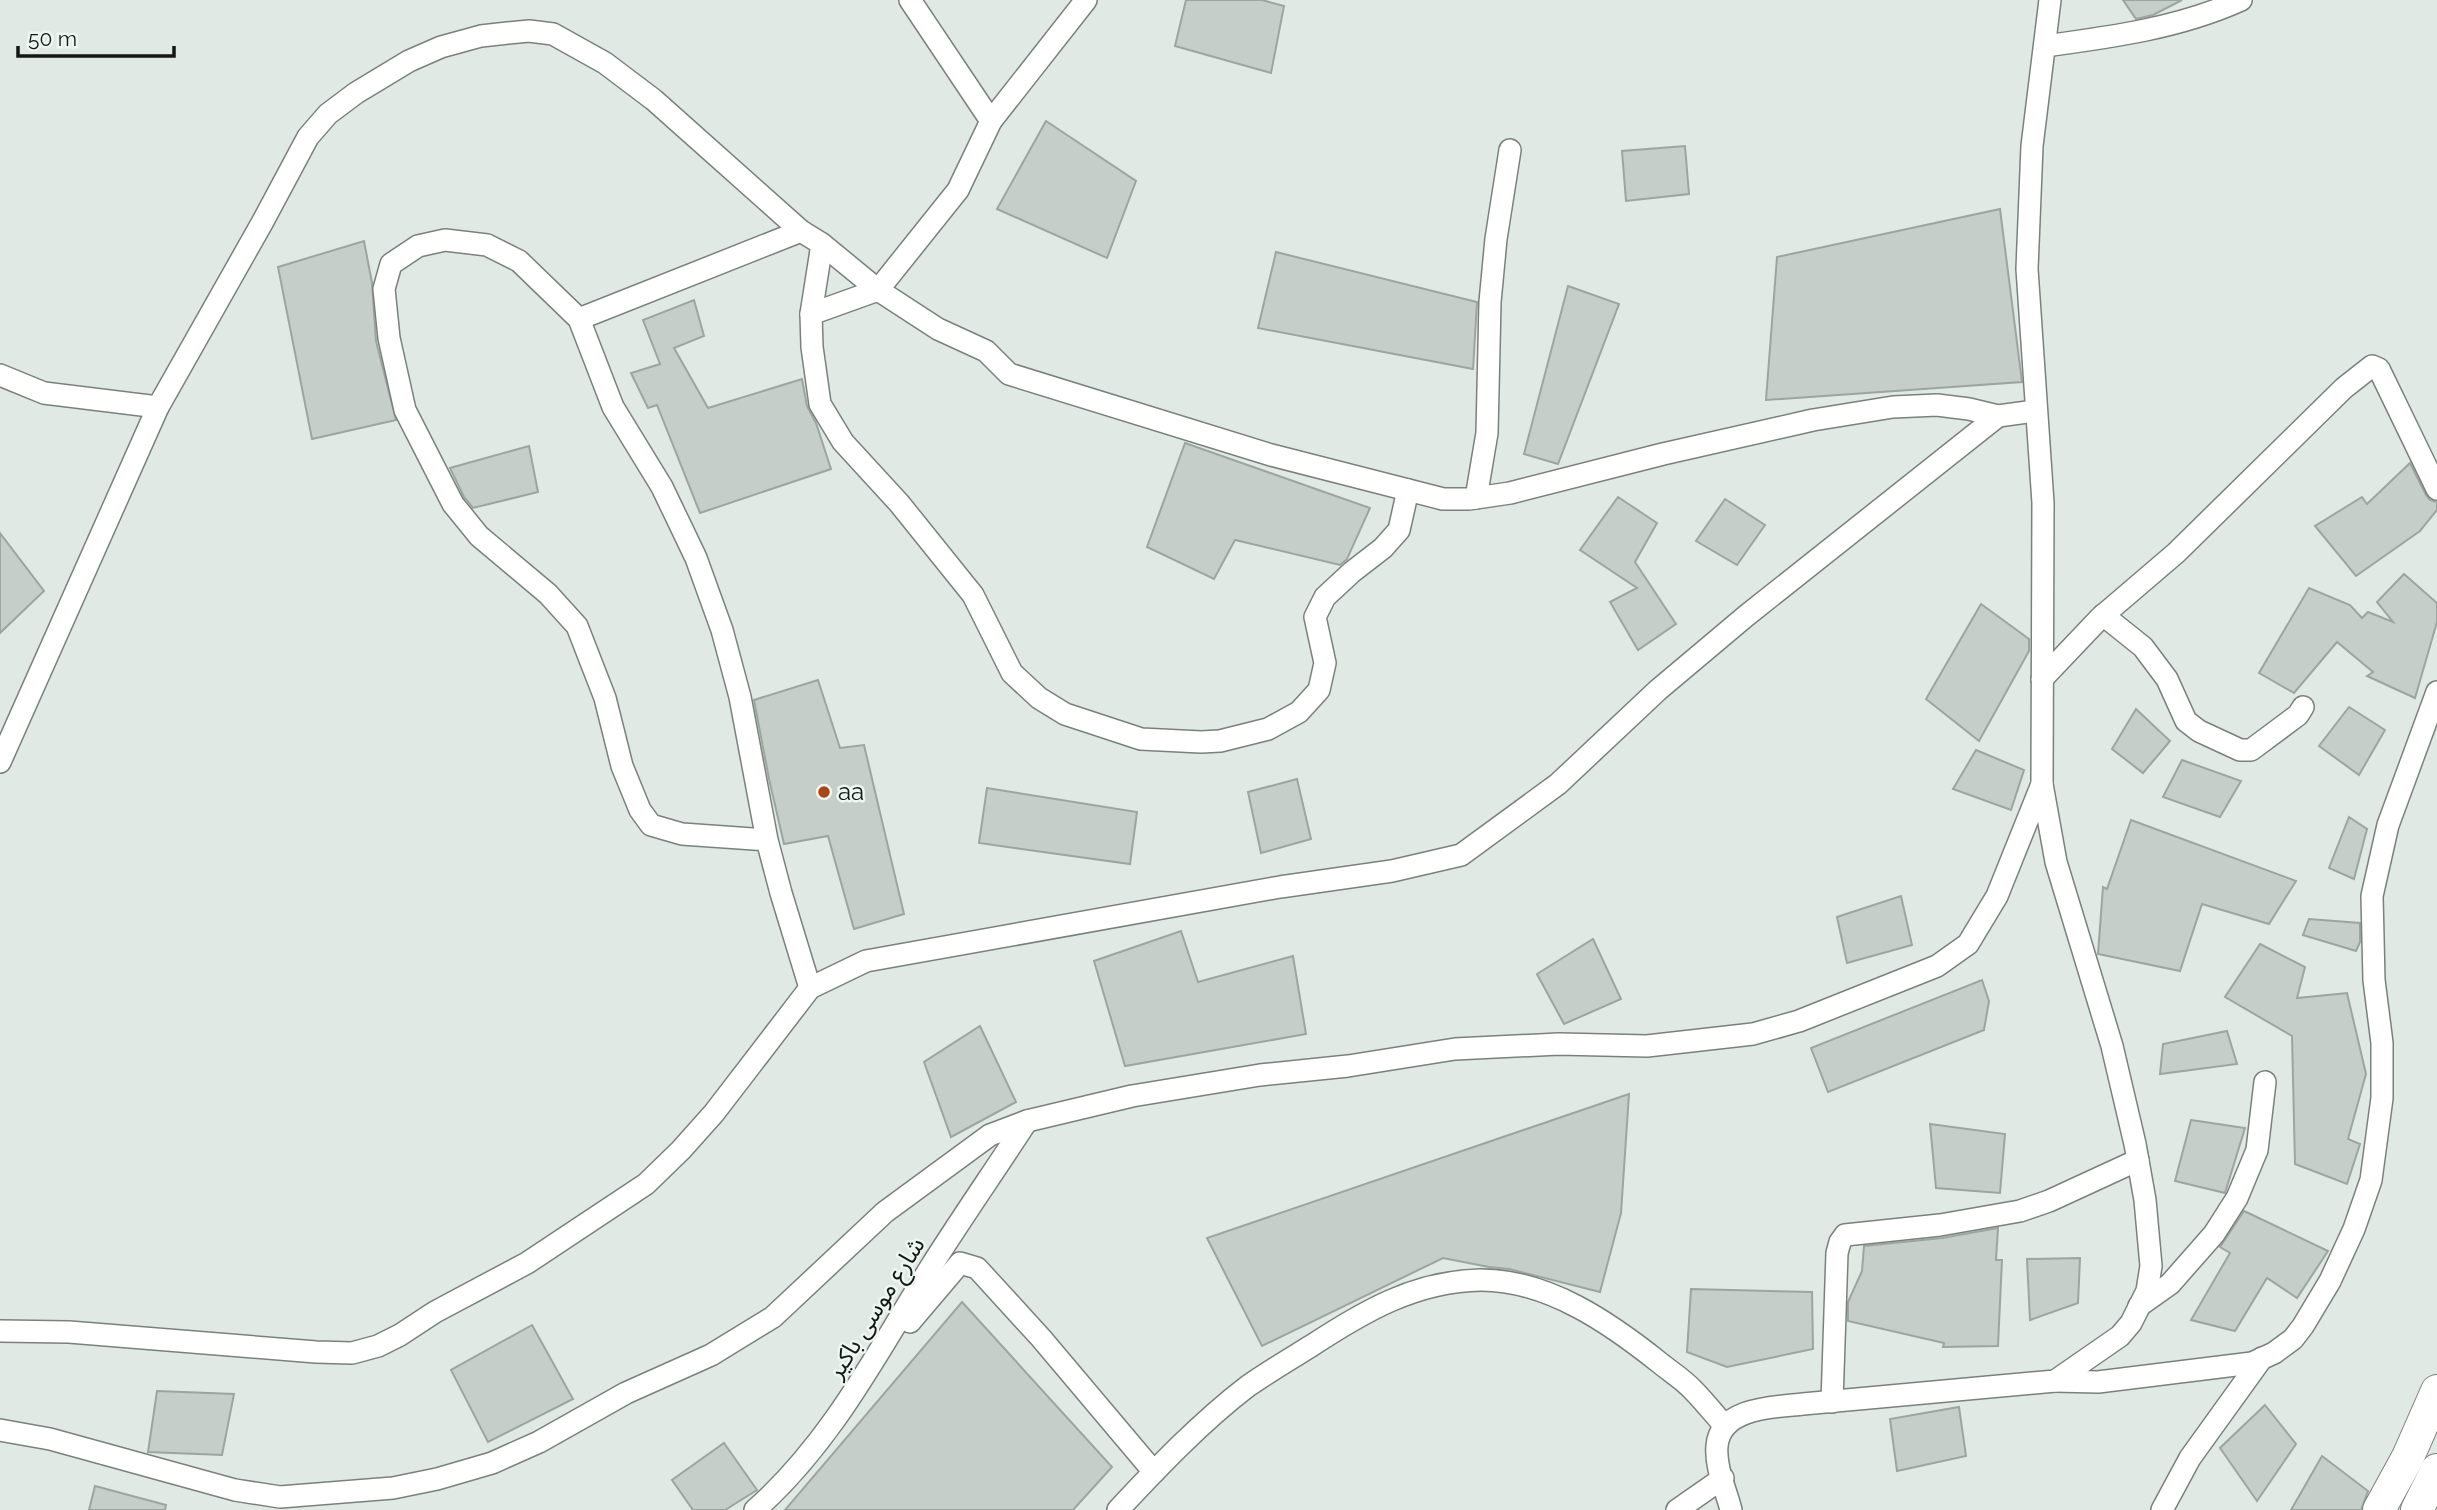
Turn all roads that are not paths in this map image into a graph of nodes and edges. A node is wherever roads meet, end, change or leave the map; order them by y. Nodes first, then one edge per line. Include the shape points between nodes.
1 (910, 0) edge
2 (1086, 0) edge
3 (2050, 0) edge
4 (2241, 0) edge
5 (2045, 46) junction
6 (991, 121) junction
7 (1510, 150) dead end
8 (801, 231) junction
9 (822, 244) junction
10 (878, 290) junction
11 (811, 314) junction
12 (579, 319) junction
13 (0, 375) edge
14 (158, 407) junction
15 (2035, 411) junction
16 (1998, 416) junction
17 (2437, 489) edge
18 (1408, 490) junction
19 (1476, 498) junction
20 (2103, 615) junction
21 (2042, 678) junction
22 (2437, 692) edge
23 (2303, 707) dead end
24 (0, 762) edge
25 (2042, 784) junction
26 (767, 840) junction
27 (810, 988) junction
28 (2265, 1083) dead end
29 (1027, 1121) junction
30 (2138, 1160) junction
31 (2139, 1306) junction
32 (0, 1331) edge
33 (888, 1338) junction
34 (2262, 1358) junction
35 (2055, 1381) junction
36 (2437, 1391) edge
37 (1832, 1402) junction
38 (1724, 1426) junction
39 (0, 1430) edge
40 (2437, 1470) edge
41 (1154, 1472) junction
42 (1723, 1478) junction
43 (755, 1510) edge
44 (1118, 1510) edge
45 (1677, 1510) edge
46 (1731, 1510) edge
47 (2162, 1510) edge
48 (2379, 1510) edge
49 (2417, 1510) edge

1 - 6 street
2 - 6 street
3 - 5 street
4 - 5 street via 2157,28
5 - 15 street via 2028,217
6 - 10 street via 958,190
7 - 19 street via 1496,239 1487,433
8 - 9 street
8 - 12 street
8 - 14 street via 654,100 605,63 553,34 529,31 481,36 409,61 328,114 308,137
9 - 10 street
9 - 11 street
10 - 11 street
10 - 18 street via 938,329 986,351 1009,374 1271,455
11 - 18 street via 820,404 843,442 973,595 1012,673 1065,714 1141,740 1220,741 1268,729 1299,712 1318,690 1325,663 1315,617 1325,597 1399,530
12 - 26 street via 613,407 662,487 696,558 722,630 740,697
12 - 26 street via 519,261 487,245 445,240 418,246 391,264 384,289 405,410 453,504 480,537 548,594 577,626 605,698 639,810 652,825 682,834
13 - 14 street via 44,393
14 - 24 street
15 - 16 street
15 - 21 street via 2043,503
16 - 19 street via 1937,405 1894,407 1745,435
16 - 27 street via 1746,616 1558,784 1461,855 1392,872 1280,887 866,961
17 - 20 street via 2379,369 2372,366 2176,553
18 - 19 street via 1443,499
20 - 21 street
20 - 23 street via 2143,647 2167,679 2186,721 2240,750 2251,750
21 - 25 street
22 - 34 street via 2388,825 2372,896 2382,1098 2371,1180 2330,1282 2304,1326 2293,1339
25 - 29 street via 1997,896 1968,944 1937,966 1798,1021 1753,1034 1647,1046 1455,1049 1260,1074 1132,1096
25 - 30 street via 2056,862 2112,1046
26 - 27 street
27 - 32 street via 714,1113 646,1184 527,1263 379,1346 352,1353 316,1352 69,1332
28 - 31 street via 2257,1150 2237,1198 2214,1234 2170,1284
29 - 33 street, شارع موسى باكير
29 - 39 street via 990,1135 885,1212 773,1317 710,1355 492,1463 393,1488 280,1497 213,1485 110,1454
30 - 31 street via 2151,1266
30 - 37 street via 2020,1211 1845,1235 1837,1253
31 - 35 street via 2120,1336
33 - 41 street via 913,1320 960,1263 977,1268
33 - 43 street, شارع موسى باكير via 849,1401 777,1490
34 - 35 street via 2098,1382
34 - 47 street via 2190,1458
35 - 37 street
36 - 48 main road
37 - 38 street via 1744,1413
38 - 41 street via 1692,1389 1635,1342 1591,1315 1554,1296 1481,1280 1401,1295 1360,1314 1249,1386
38 - 42 street via 1717,1444
40 - 49 main road
41 - 44 street
42 - 45 street
42 - 46 street

